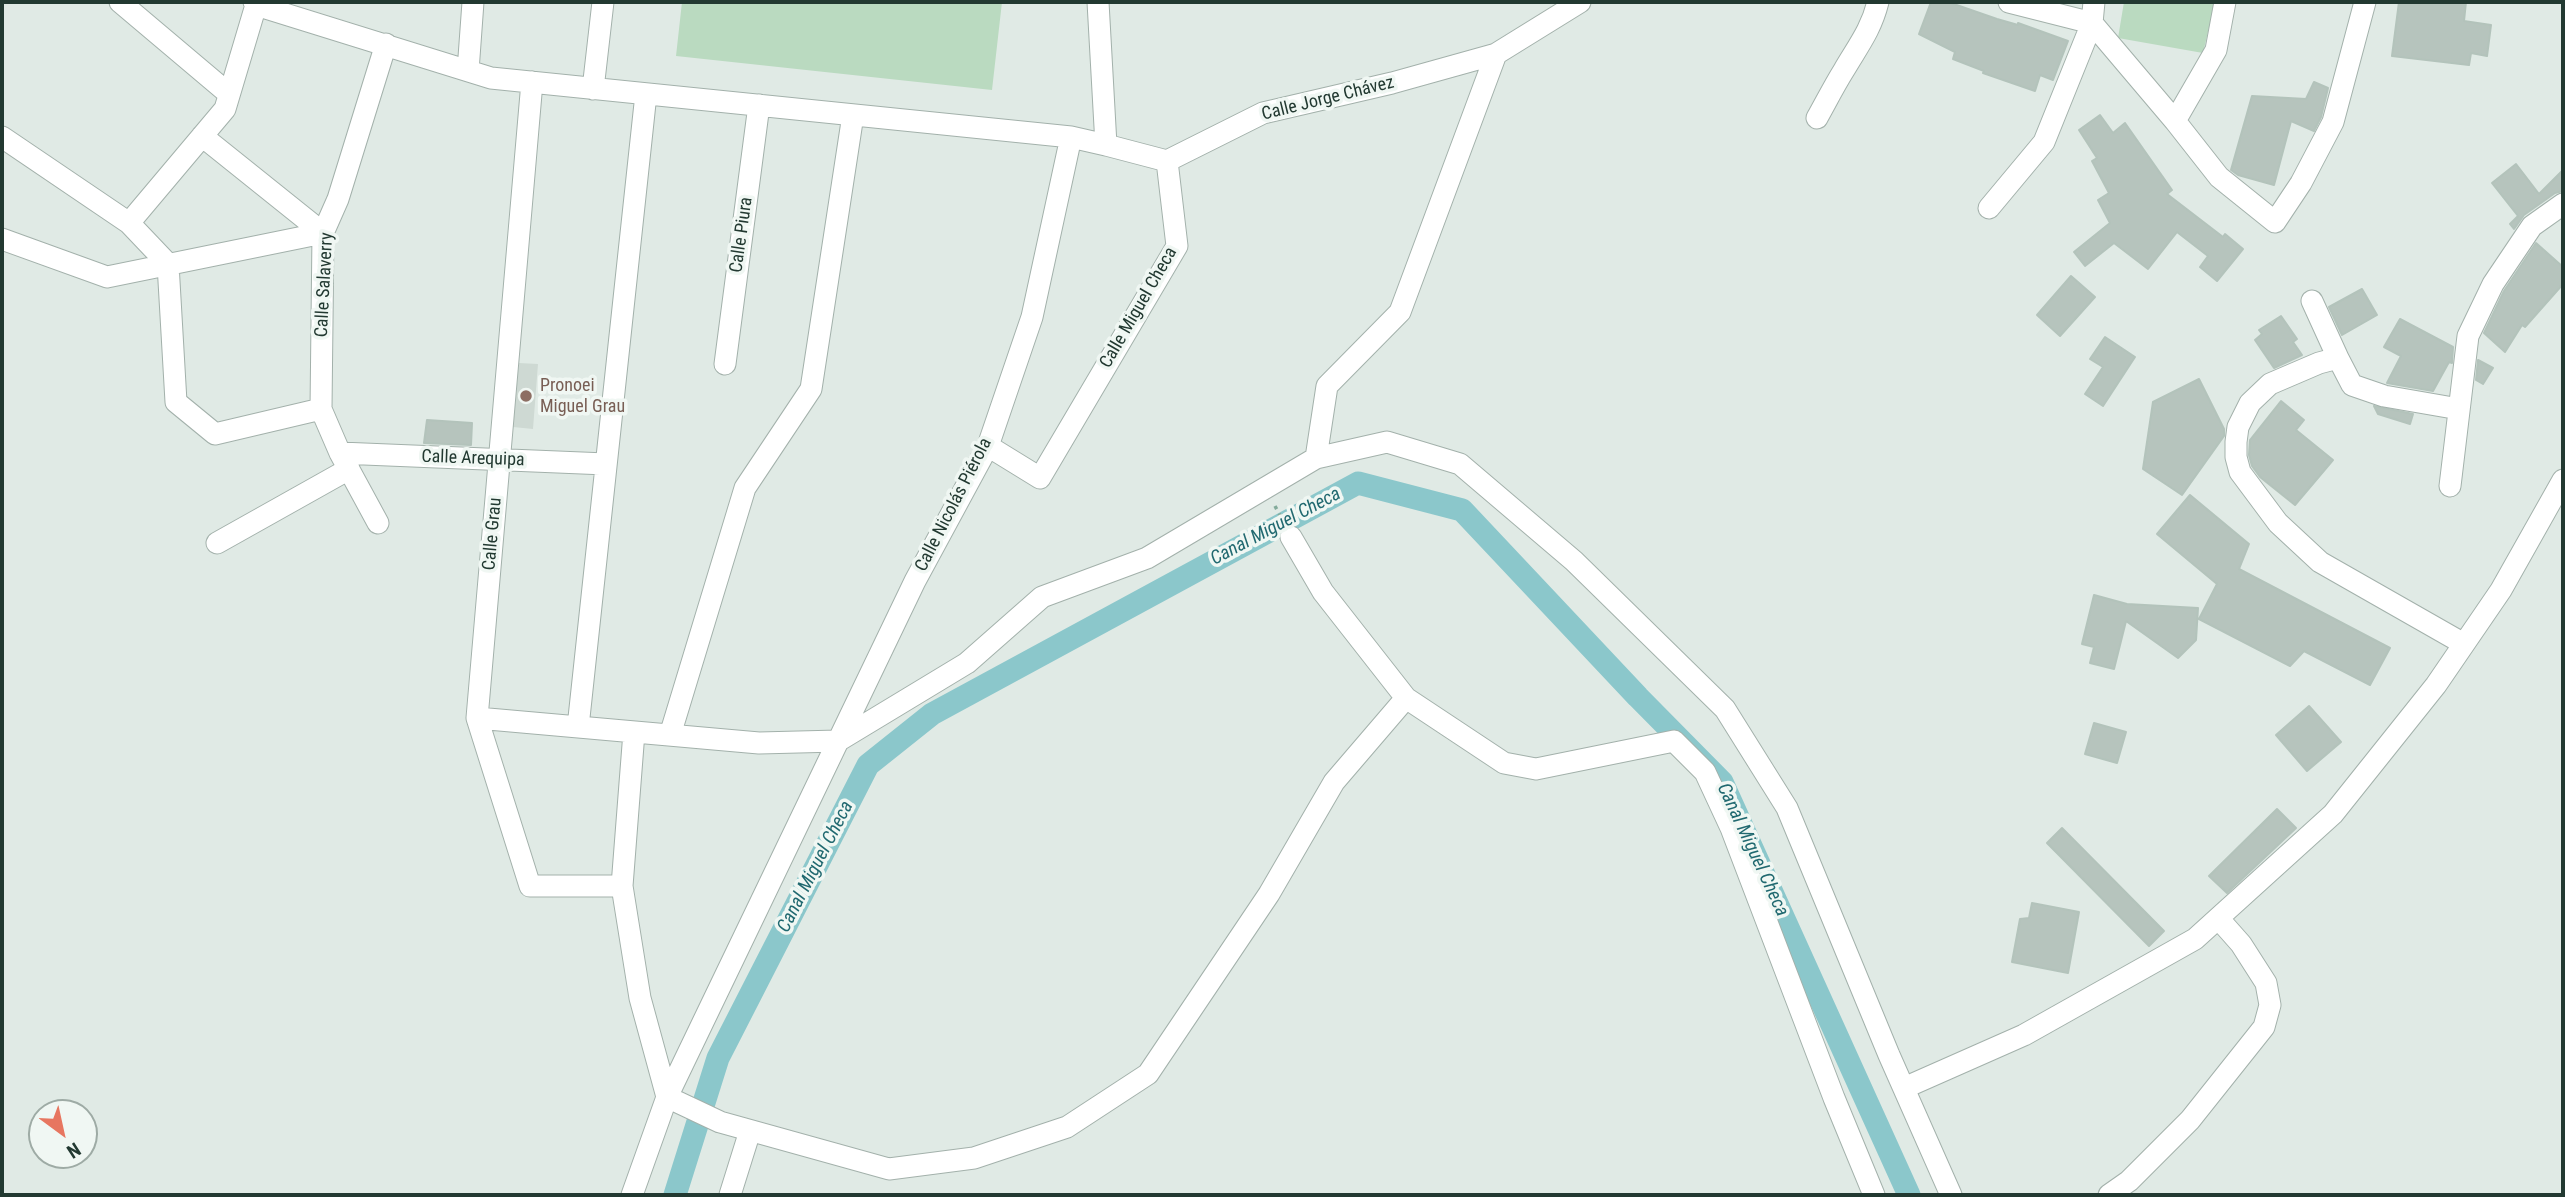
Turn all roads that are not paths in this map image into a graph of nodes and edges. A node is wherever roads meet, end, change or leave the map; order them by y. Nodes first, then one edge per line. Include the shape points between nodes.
1 (120, 2) edge
2 (473, 2) edge
3 (603, 2) edge
4 (1098, 2) edge
5 (1580, 2) edge
6 (1878, 2) edge
7 (2009, 2) edge
8 (2094, 2) edge
9 (2225, 2) edge
10 (2365, 2) edge
11 (255, 3) edge
12 (2092, 23) junction
13 (387, 44) junction
14 (1496, 54) junction
15 (468, 71) junction
16 (532, 82) junction
17 (593, 89) junction
18 (229, 94) junction
19 (646, 94) junction
20 (759, 105) junction
21 (853, 115) junction
22 (1817, 118) dead end
23 (2175, 121) junction
24 (202, 136) junction
25 (2, 137) edge
26 (1071, 137) junction
27 (1106, 145) junction
28 (1167, 161) junction
29 (2563, 204) edge
30 (1989, 208) dead end
31 (129, 223) junction
32 (323, 233) junction
33 (2, 239) edge
34 (168, 264) junction
35 (2312, 301) dead end
36 (2338, 358) junction
37 (724, 364) dead end
38 (2459, 408) junction
39 (321, 409) junction
40 (988, 446) junction
41 (1316, 458) junction
42 (499, 460) junction
43 (344, 461) junction
44 (606, 464) junction
45 (2563, 480) edge
46 (2450, 486) dead end
47 (378, 523) dead end
48 (1291, 537) road end
49 (217, 543) dead end
50 (2464, 644) junction
51 (1406, 698) junction
52 (477, 718) junction
53 (578, 727) junction
54 (634, 732) junction
55 (670, 735) junction
56 (838, 741) junction
57 (622, 886) junction
58 (2218, 918) junction
59 (1903, 1088) junction
60 (667, 1097) junction
61 (750, 1131) junction
62 (632, 1195) edge
63 (730, 1195) edge
64 (1874, 1195) edge
65 (1951, 1195) edge
66 (2109, 1195) edge

1 - 18 street
2 - 15 street
3 - 17 street
4 - 27 street
5 - 14 street, Calle Jorge Chávez
6 - 22 street via 1866,37
7 - 12 street
8 - 12 street
9 - 23 street via 2216,50
10 - 23 street via 2333,122 2275,222 2219,177
11 - 13 street
11 - 18 street
12 - 23 street
12 - 30 street via 2044,142
13 - 15 street
13 - 32 street, Calle Salaverry
14 - 28 street, Calle Jorge Chávez via 1262,113
14 - 41 street via 1399,312 1327,386
15 - 16 street
16 - 17 street
16 - 42 street, Calle Grau
17 - 19 street
18 - 24 street via 225,109
19 - 20 street
19 - 44 street
20 - 21 street
20 - 37 street, Calle Piura
21 - 26 street
21 - 55 street via 811,389 745,488
24 - 31 street
24 - 32 street
25 - 31 street
26 - 27 street
26 - 40 street, Calle Nicolás Piérola via 1032,317
27 - 28 street
28 - 40 street, Calle Miguel Checa via 1177,246 1040,478
29 - 38 street via 2532,226 2493,284 2468,336
31 - 34 street
32 - 34 street
32 - 39 street, Calle Salaverry
33 - 34 street via 107,276
34 - 39 street via 176,402 215,434
35 - 36 street
36 - 38 street via 2352,386
36 - 50 street via 2270,384 2250,403 2237,434 2235,457 2240,471 2278,523 2320,562
38 - 46 street
39 - 43 street, Calle Salaverry
40 - 56 street, Calle Nicolás Piérola via 915,581
41 - 56 street via 1147,558 1042,597 967,663
41 - 59 street via 1387,442 1460,464 1574,561 1725,709 1787,808
42 - 43 street, Calle Arequipa
42 - 44 street, Calle Arequipa
42 - 52 street, Calle Grau
43 - 47 street, Calle Salaverry
43 - 49 street
44 - 53 street
45 - 50 street via 2501,590
48 - 51 street via 1324,592
50 - 58 street via 2333,814
51 - 61 street via 1334,782 1269,894 1148,1074 1067,1127 974,1158 889,1169
51 - 64 street via 1504,763 1536,769 1674,741 1705,772
52 - 53 street
52 - 57 street, Calle Grau via 530,886
53 - 54 street
54 - 55 street
54 - 57 street
55 - 56 street via 759,743
56 - 60 street, Calle Nicolás Piérola
57 - 60 street via 640,998
58 - 59 street via 2195,939 2024,1035
58 - 66 street via 2266,983 2270,1005 2264,1027 2190,1120
59 - 65 street
60 - 61 street
60 - 62 street, Calle Nicolás Piérola
61 - 63 street

